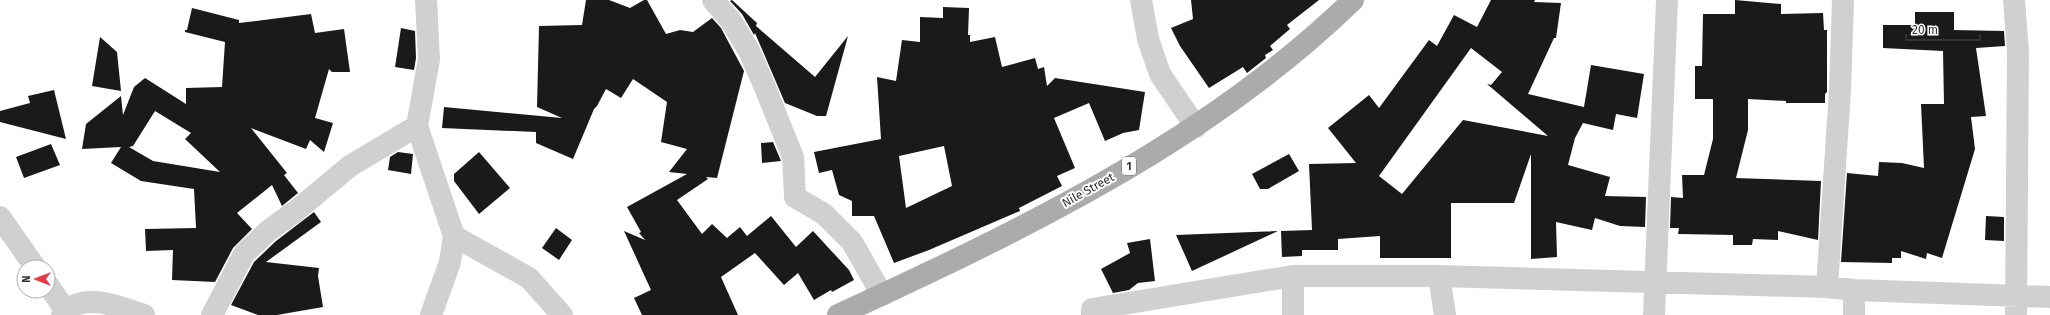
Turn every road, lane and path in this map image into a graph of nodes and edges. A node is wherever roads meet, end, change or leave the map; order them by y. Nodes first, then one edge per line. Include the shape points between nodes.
1 (426, 0) edge
2 (713, 0) edge
3 (1141, 0) edge
4 (1353, 0) edge
5 (1667, 0) edge
6 (1843, 0) edge
7 (2014, 0) edge
8 (417, 126) junction
9 (1196, 127) junction
10 (0, 217) edge
11 (454, 236) junction
12 (29, 259) edge
13 (1294, 276) junction
14 (1439, 276) junction
15 (1655, 282) junction
16 (1827, 287) junction
17 (1854, 290) junction
18 (882, 295) junction
19 (2050, 297) edge
20 (56, 299) edge
21 (2016, 306) edge
22 (64, 313) edge
23 (144, 315) edge
24 (212, 315) edge
25 (431, 315) edge
26 (562, 315) edge
27 (838, 315) edge
28 (1092, 315) edge
29 (1293, 315) edge
30 (1445, 315) edge
31 (1654, 315) edge
32 (1854, 315) edge

1 - 8 street via 429,59
2 - 18 street via 731,21 749,51 764,85 793,157 795,197 824,214 852,242
3 - 9 street via 1148,39 1160,74
4 - 9 main road, Nile Street / 1 via 1254,85
5 - 15 street
6 - 16 street via 1840,97
7 - 21 street via 2018,52
8 - 11 street
8 - 24 street via 350,166 268,231 244,254
9 - 18 main road, Nile Street / 1 via 1091,189 983,248
10 - 12 street
11 - 25 street via 450,262
11 - 26 street via 529,278
13 - 14 street
13 - 28 street via 1092,309
13 - 29 street
14 - 15 street
14 - 30 street
15 - 16 street
15 - 31 street
16 - 17 street
17 - 21 street
17 - 32 street
18 - 27 main road, Nile Street / 1
19 - 21 street
20 - 22 street
22 - 23 street via 88,300

